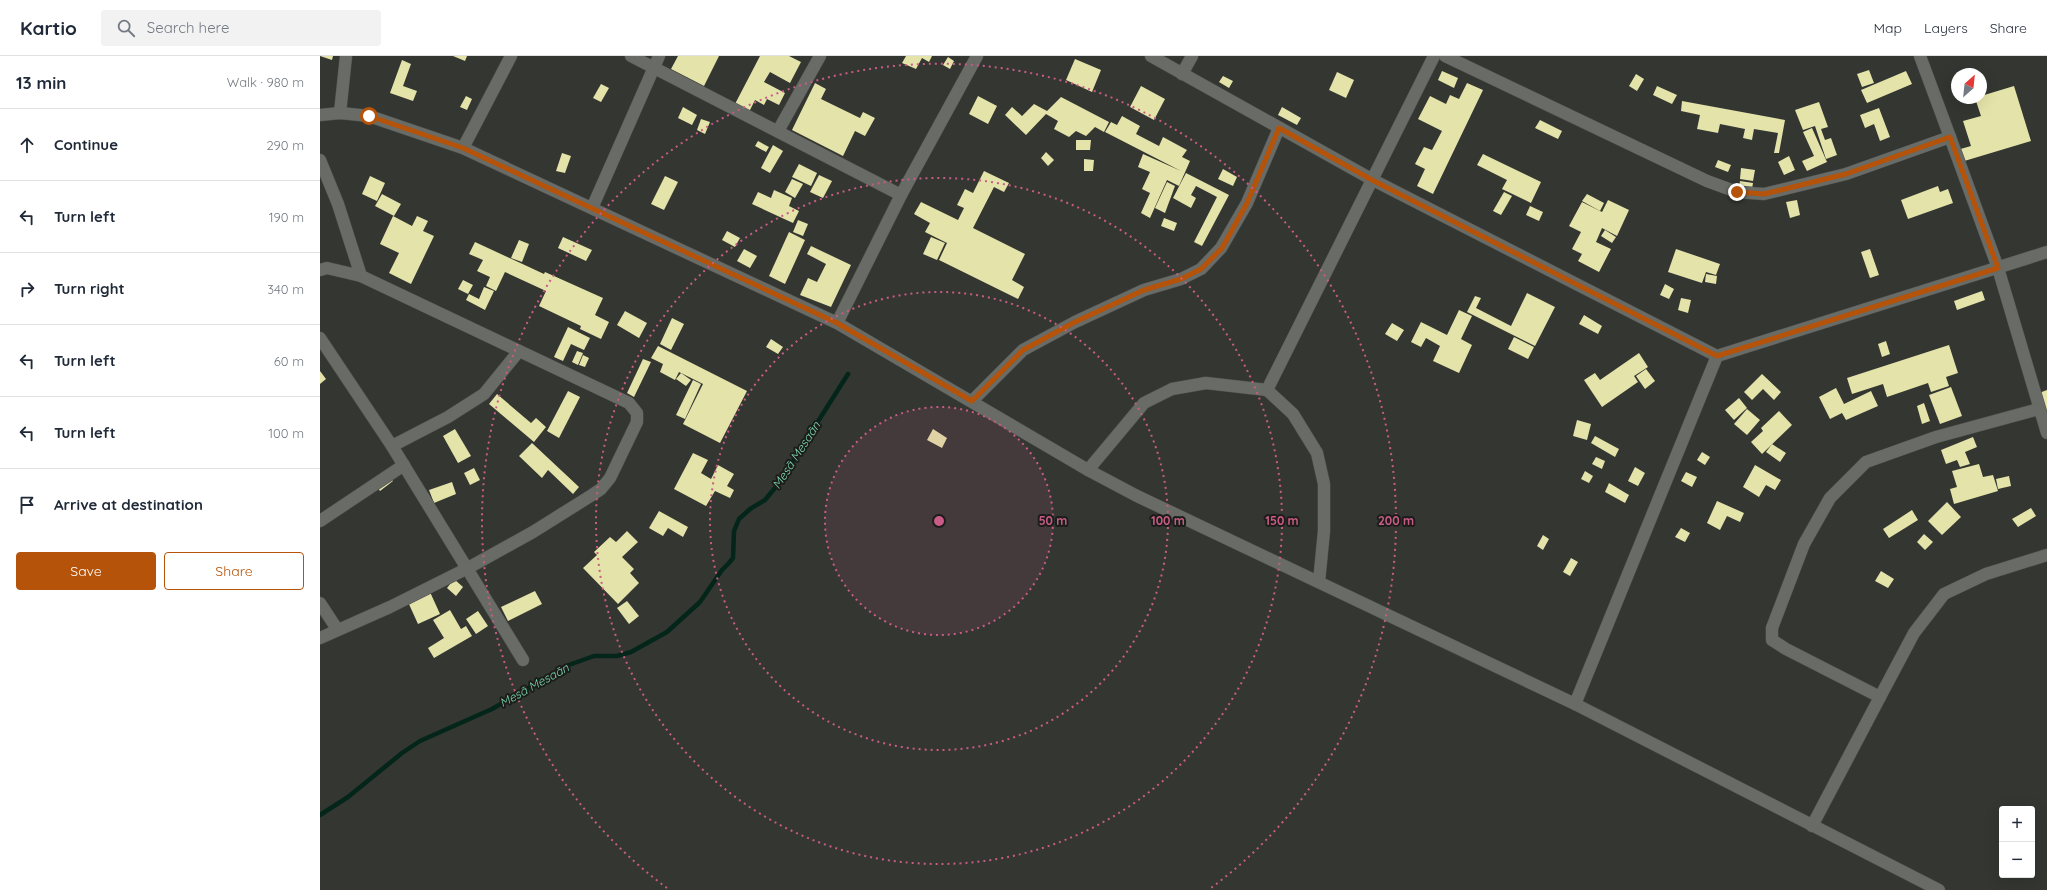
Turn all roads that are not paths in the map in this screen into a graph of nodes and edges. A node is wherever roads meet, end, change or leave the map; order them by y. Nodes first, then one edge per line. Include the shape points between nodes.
1 (346, 56) edge
2 (511, 56) edge
3 (631, 56) edge
4 (820, 56) edge
5 (977, 56) edge
6 (1151, 56) edge
7 (1192, 56) edge
8 (1434, 56) edge
9 (1445, 56) edge
10 (1920, 56) edge
11 (657, 62) edge
12 (1182, 74) junction
13 (340, 113) junction
14 (320, 115) edge
15 (1279, 128) junction
16 (778, 131) junction
17 (1950, 137) junction
18 (463, 148) junction
19 (320, 160) edge
20 (1372, 180) junction
21 (901, 195) junction
22 (592, 208) junction
23 (2047, 252) edge
24 (1998, 268) junction
25 (320, 270) edge
26 (361, 276) junction
27 (837, 323) junction
28 (320, 338) edge
29 (519, 351) junction
30 (1717, 356) junction
31 (1267, 390) junction
32 (972, 401) junction
33 (2039, 409) junction
34 (2047, 433) edge
35 (392, 446) junction
36 (404, 466) junction
37 (1088, 470) junction
38 (320, 521) edge
39 (2047, 555) edge
40 (468, 568) junction
41 (1319, 582) junction
42 (320, 603) edge
43 (337, 629) junction
44 (320, 638) edge
45 (523, 660) dead end
46 (1880, 697) junction
47 (1575, 704) junction
48 (1812, 826) junction
49 (1939, 890) edge

1 - 13 street
2 - 18 street
3 - 11 street
4 - 16 street
5 - 21 street
6 - 12 street
7 - 12 street
8 - 20 street
9 - 17 street via 1707,181 1737,192 1764,194 1846,174
10 - 17 street
11 - 16 street
11 - 22 street
12 - 15 street
13 - 14 street
13 - 18 street via 369,116
15 - 20 street
15 - 32 street via 1247,203 1222,248 1201,269 1181,279 1144,290 1023,350
16 - 21 street
17 - 24 street
18 - 22 street
19 - 26 street via 338,204
20 - 30 street
20 - 31 street
21 - 27 street
22 - 27 street
23 - 24 street
24 - 30 street
24 - 33 street
25 - 26 street via 327,268
26 - 29 street
27 - 32 street
28 - 35 street
29 - 35 street via 484,394 448,417
29 - 40 street via 628,403 637,413 637,422 610,478 601,489 533,532
30 - 47 street
31 - 37 street via 1206,383 1172,390 1144,404
31 - 41 street via 1294,414 1317,453 1324,484 1324,531
32 - 37 street
33 - 34 street
33 - 46 street via 1936,437 1866,462 1830,498 1804,544 1772,628 1772,640
35 - 36 street
36 - 38 street
36 - 40 street
37 - 41 street via 1137,496
39 - 46 street via 1986,574 1944,594 1914,633
40 - 43 street via 390,607
40 - 45 street
41 - 47 street
42 - 43 street
43 - 44 street
46 - 48 street
47 - 48 street
48 - 49 street

